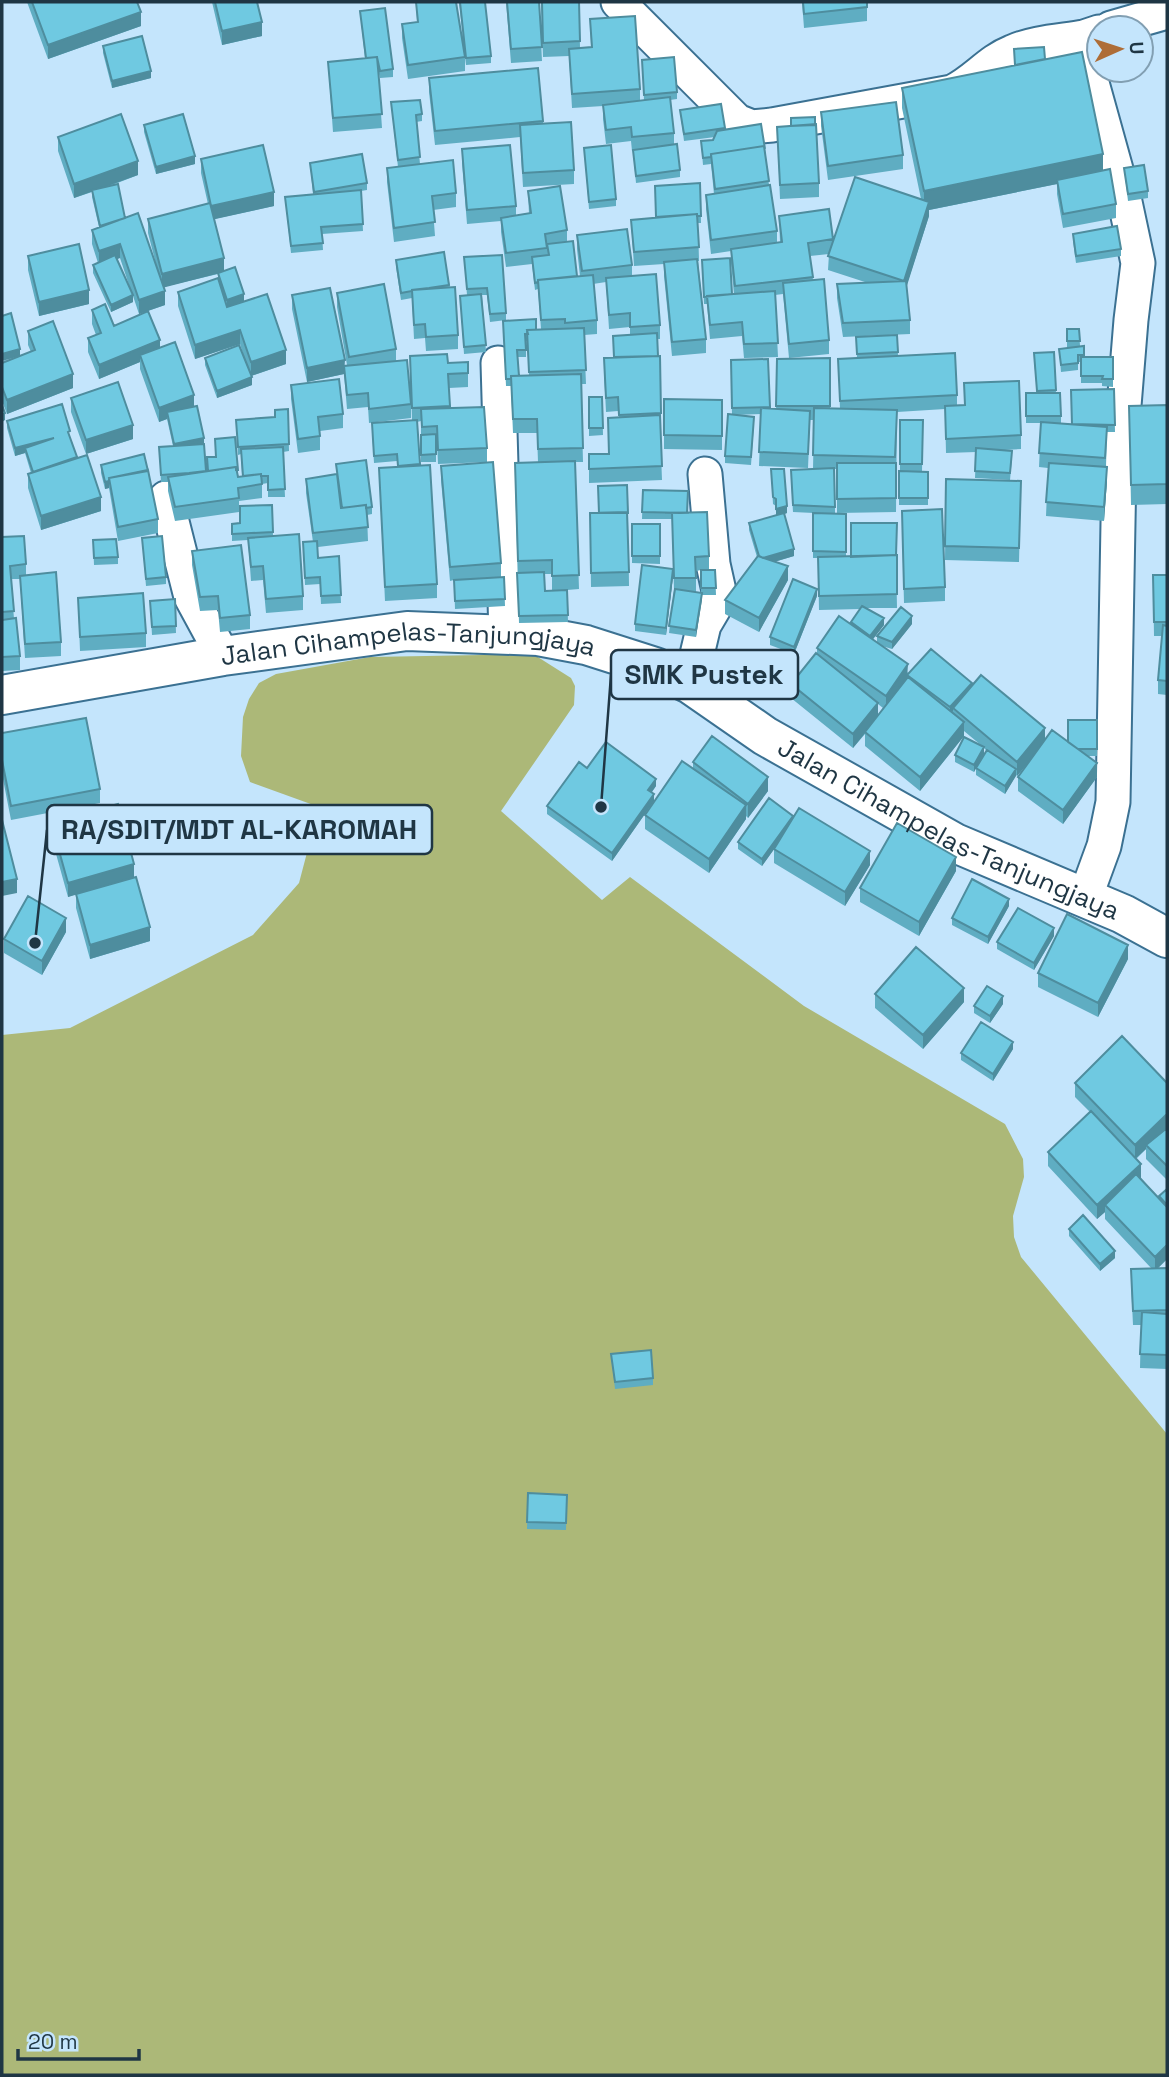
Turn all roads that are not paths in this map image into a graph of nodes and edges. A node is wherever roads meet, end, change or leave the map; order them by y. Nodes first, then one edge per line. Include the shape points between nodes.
1 (618, 2) edge
2 (1085, 35) edge
3 (1092, 84) edge
4 (498, 363) dead end
5 (705, 474) dead end
6 (166, 498) edge
7 (506, 635) junction
8 (223, 656) junction
9 (690, 684) junction
10 (2, 695) edge
11 (1086, 898) junction
12 (1167, 938) edge

1 - 2 street via 737,121 752,127 952,92 1013,51
3 - 11 street via 1138,263 1119,467 1113,802
4 - 7 street
5 - 9 street via 719,591 704,625
6 - 8 street via 191,597
7 - 8 main road, Jalan Cihampelas-Tanjungjaya via 407,631
7 - 9 main road, Jalan Cihampelas-Tanjungjaya via 586,645 655,667
8 - 10 main road, Jalan Cihampelas-Tanjungjaya
9 - 11 main road, Jalan Cihampelas-Tanjungjaya via 765,736 955,843
11 - 12 main road, Jalan Cihampelas-Tanjungjaya

